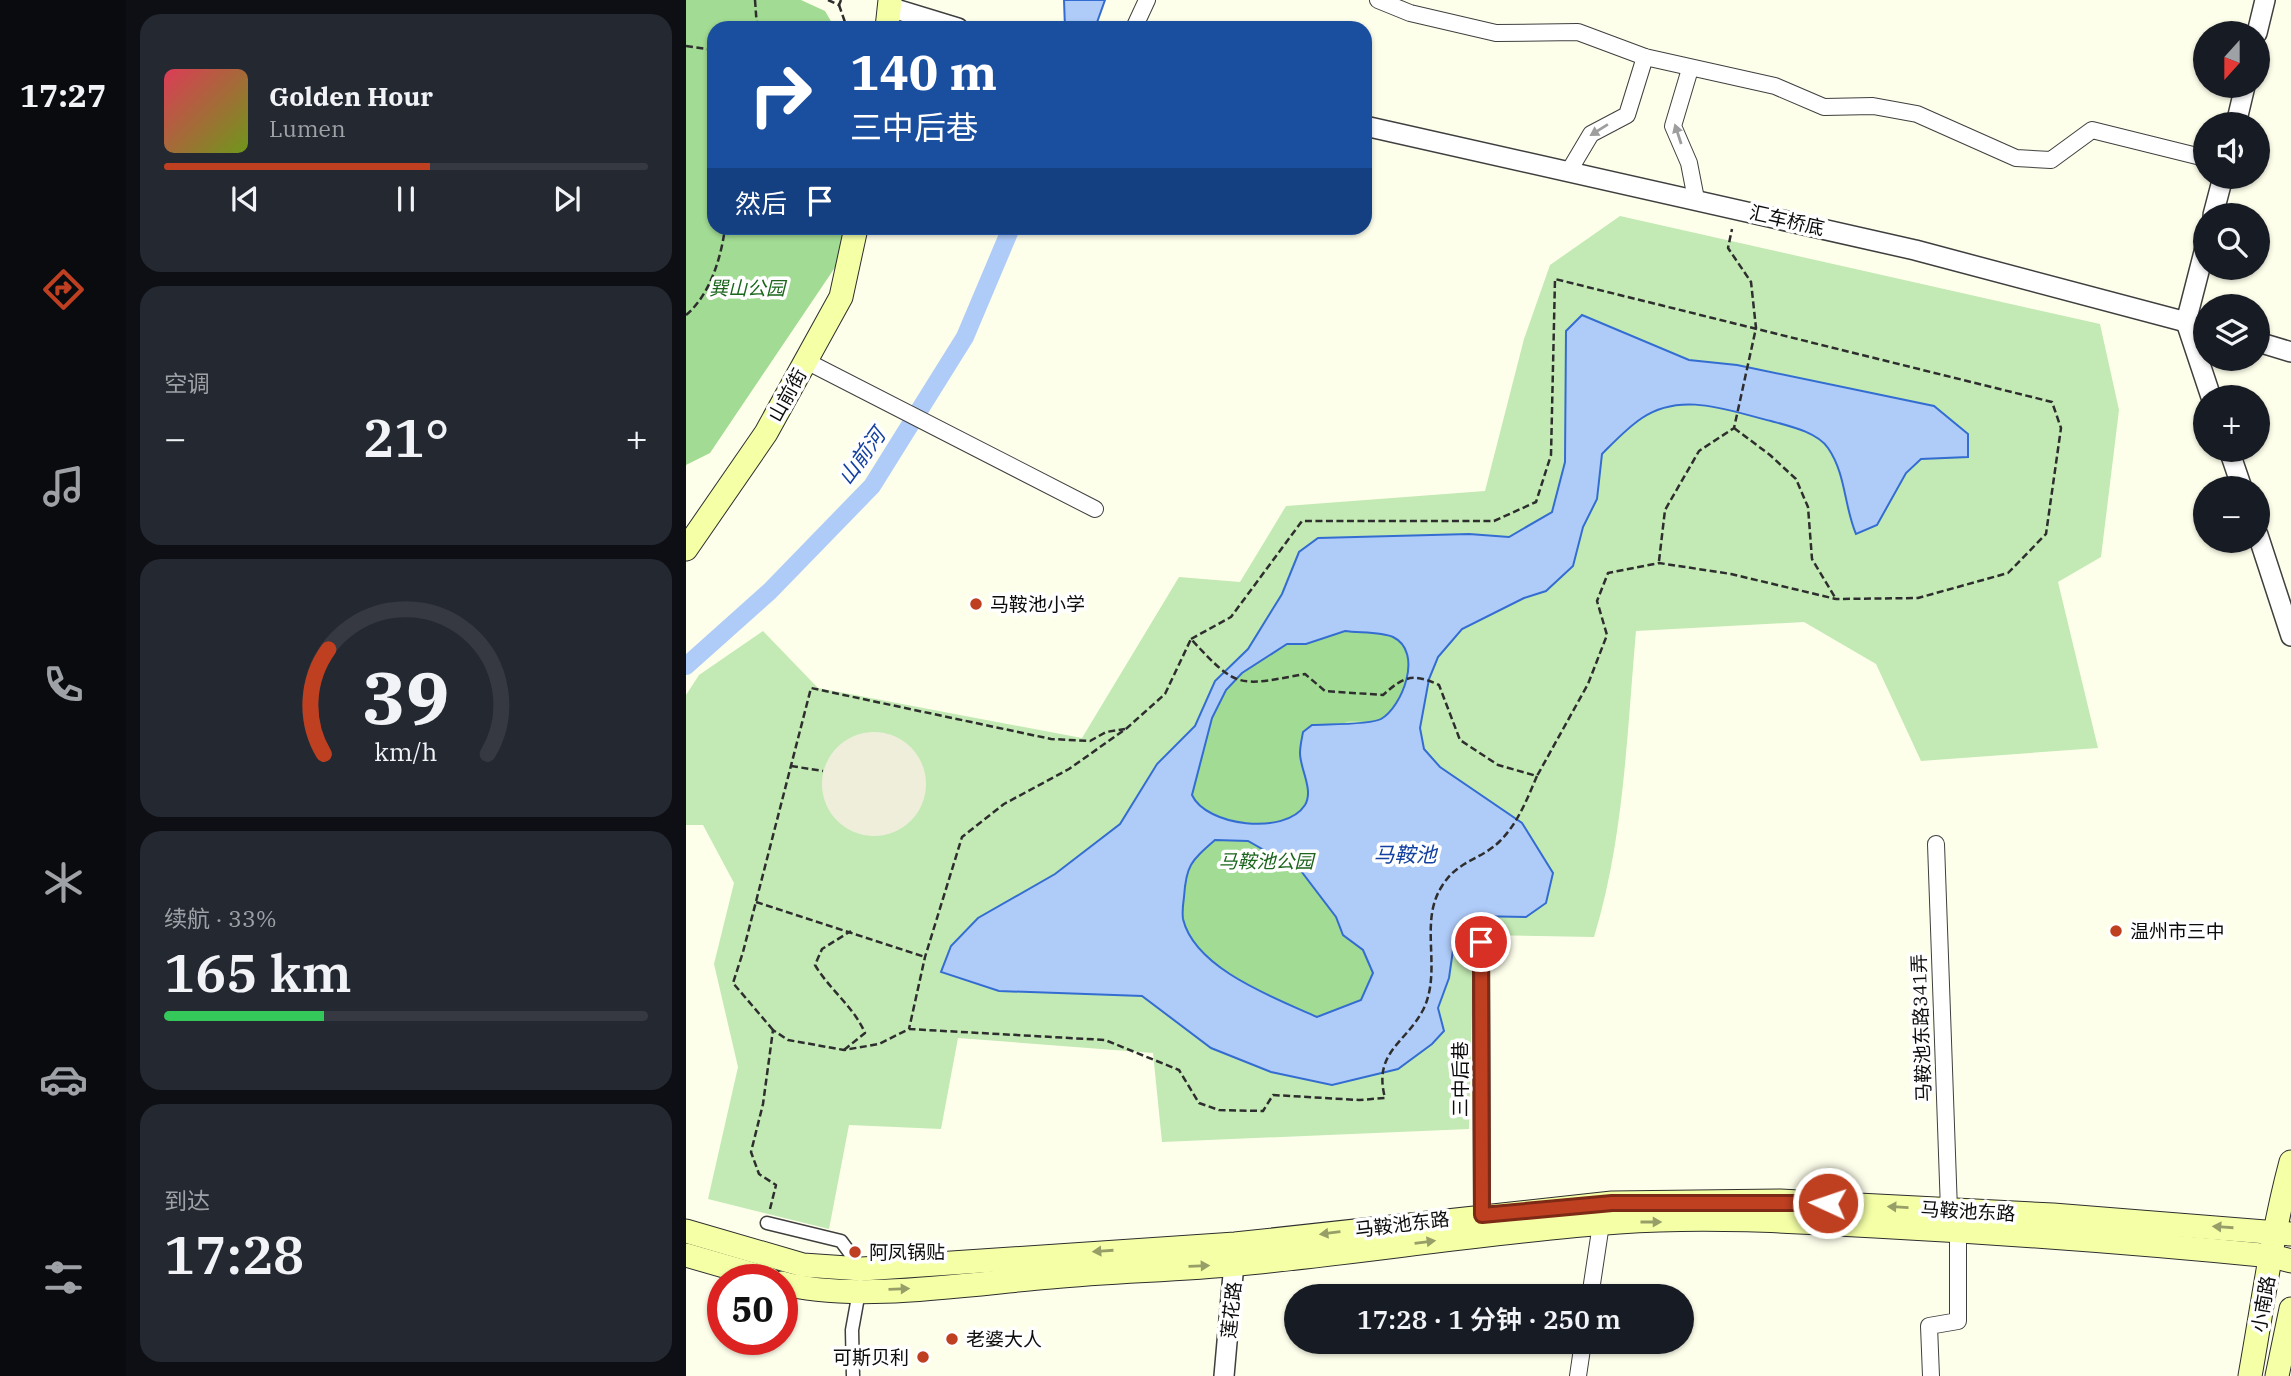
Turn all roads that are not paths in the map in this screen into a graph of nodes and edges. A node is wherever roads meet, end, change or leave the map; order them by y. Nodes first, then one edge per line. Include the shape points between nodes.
1 (1147, 0) edge
2 (1378, 0) edge
3 (2265, 0) edge
4 (886, 9) edge
5 (931, 21) edge
6 (1137, 21) edge
7 (2260, 21) edge
8 (1645, 57) junction
9 (1690, 69) junction
10 (1372, 128) edge
11 (2193, 155) edge
12 (1570, 172) junction
13 (1696, 199) junction
14 (854, 235) edge
15 (2193, 323) edge
16 (2270, 346) edge
17 (2291, 352) edge
18 (806, 361) junction
19 (1096, 509) dead end
20 (686, 549) edge
21 (2264, 553) edge
22 (2291, 636) edge
23 (1936, 844) dead end
24 (1481, 942) dead end
25 (2291, 1162) edge
26 (1482, 1215) junction
27 (1953, 1220) junction
28 (766, 1223) road end
29 (1601, 1224) junction
30 (686, 1231) edge
31 (2282, 1232) edge
32 (1235, 1254) junction
33 (686, 1255) edge
34 (2281, 1259) edge
35 (717, 1264) edge
36 (860, 1279) junction
37 (1592, 1284) edge
38 (798, 1288) edge
39 (2291, 1309) edge
40 (1581, 1354) edge
41 (853, 1376) edge
42 (1224, 1376) edge
43 (1578, 1376) edge
44 (1931, 1376) edge
45 (2249, 1376) edge
46 (2277, 1376) edge

1 - 6 street
2 - 8 street via 1410,13 1496,33 1578,32
3 - 7 street
4 - 5 street
8 - 9 street
8 -> 12 street via 1627,115 1591,134
9 - 11 street via 1775,86 1824,107 1873,106 1917,114 2016,158 2051,160 2092,130
13 -> 9 street via 1689,163 1673,126
10 - 12 street, 汇车桥底
12 - 13 street, 汇车桥底
13 - 15 street, 汇车桥底 via 1915,250
14 - 18 main road, 山前街 via 841,298
16 - 17 street
18 - 19 street
18 - 20 main road, 山前街 via 766,433
21 - 22 street
23 - 27 street, 马鞍池东路341弄
24 - 26 street, 三中后巷
25 - 31 main road, 小南路
27 -> 26 main road, 马鞍池东路 via 1754,1201 1612,1203
26 -> 32 main road, 马鞍池东路
29 -> 27 main road, 马鞍池东路
31 -> 27 main road, 马鞍池东路
27 - 34 main road, 马鞍池东路
27 - 44 street, 马鞍池东路341弄 via 1958,1321 1929,1326
28 - 36 street via 841,1241
32 -> 29 main road, 马鞍池东路
29 - 37 street
30 - 36 main road, 马鞍池东路
31 - 34 main road, 小南路
32 - 36 main road, 马鞍池东路
32 - 42 street, 莲花路
33 - 35 main road
34 - 45 main road, 小南路
36 - 38 main road, 马鞍池东路
36 - 41 street via 852,1330
39 - 46 main road, 小南路
40 - 43 street

